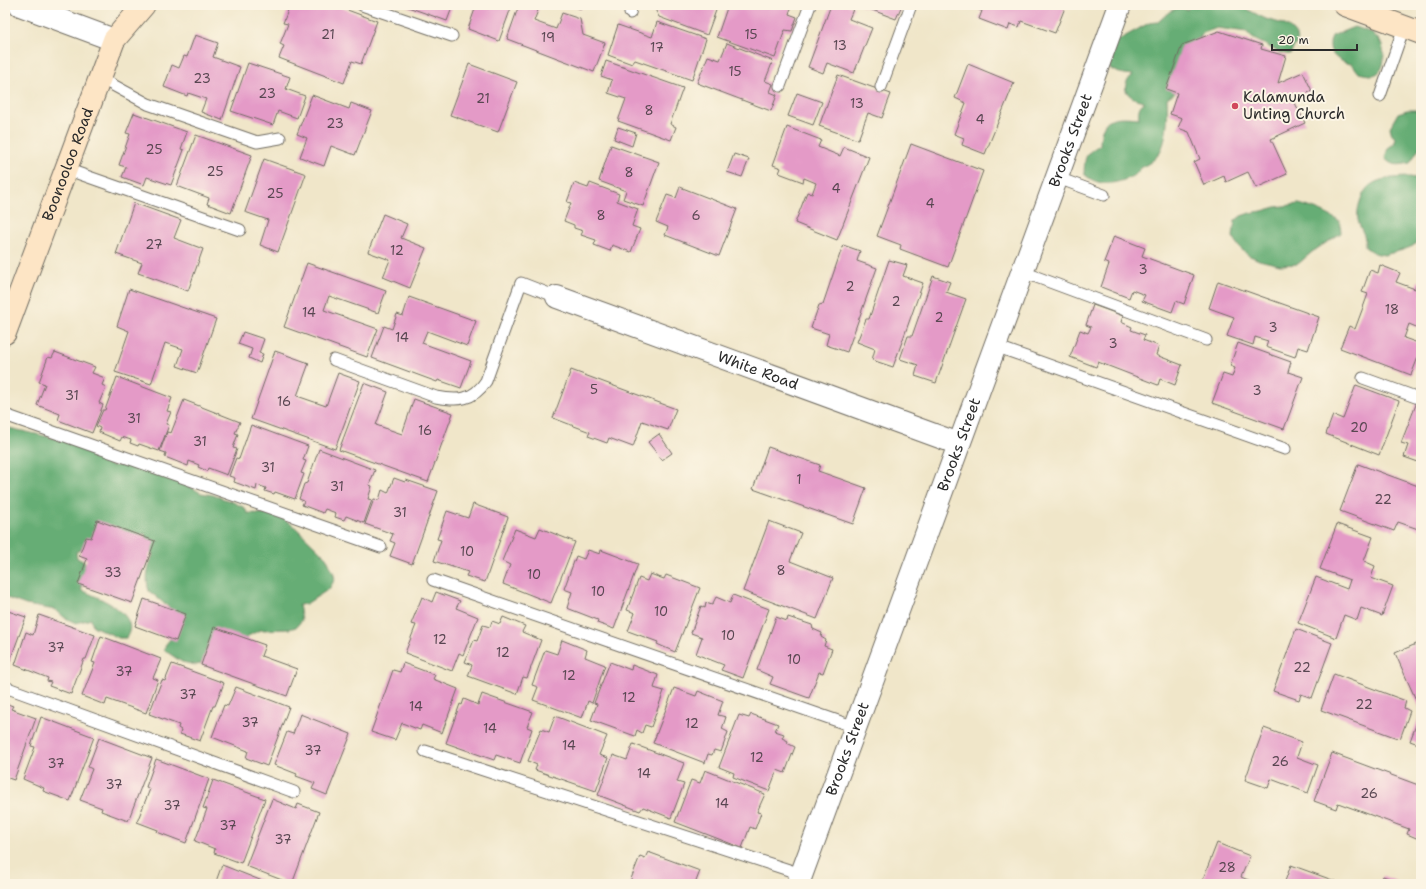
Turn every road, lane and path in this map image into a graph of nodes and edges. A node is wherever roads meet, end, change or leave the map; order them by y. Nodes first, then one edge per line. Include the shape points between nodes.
1 (20, 5) edge
2 (144, 5) edge
3 (362, 5) edge
4 (810, 5) edge
5 (911, 5) edge
6 (1120, 5) edge
7 (1345, 5) edge
8 (1413, 30) edge
9 (452, 36) dead end
10 (114, 40) junction
11 (100, 78) junction
12 (780, 86) dead end
13 (881, 87) dead end
14 (1380, 96) dead end
15 (280, 138) dead end
16 (66, 169) junction
17 (1058, 178) junction
18 (1104, 195) dead end
19 (240, 230) dead end
20 (1023, 272) junction
21 (557, 297) joint
22 (5, 333) edge
23 (1206, 340) dead end
24 (995, 346) junction
25 (334, 360) dead end
26 (1363, 378) dead end
27 (1421, 399) edge
28 (5, 415) edge
29 (959, 444) junction
30 (1285, 449) dead end
31 (380, 547) dead end
32 (433, 580) dead end
33 (5, 687) edge
34 (855, 727) junction
35 (425, 750) dead end
36 (294, 792) dead end
37 (799, 879) edge

1 - 10 street
2 - 10 street, Boonooloo Road
3 - 9 lane
4 - 12 lane
5 - 13 lane
6 - 17 street, Brooks Street
7 - 8 street
8 - 14 lane
10 - 11 street, Boonooloo Road
11 - 15 lane via 148,104 257,142
11 - 16 street, Boonooloo Road
16 - 19 lane
16 - 22 street, Boonooloo Road
17 - 18 lane
17 - 20 street, Brooks Street
20 - 23 lane
20 - 24 street, Brooks Street
21 - 25 lane via 521,283 486,381 473,396 466,398 436,397
21 - 29 street, White Road
24 - 29 street, Brooks Street
24 - 30 lane
26 - 27 lane
28 - 31 lane
29 - 34 street, Brooks Street
32 - 34 lane
33 - 36 lane
34 - 37 street, Brooks Street
35 - 37 lane

